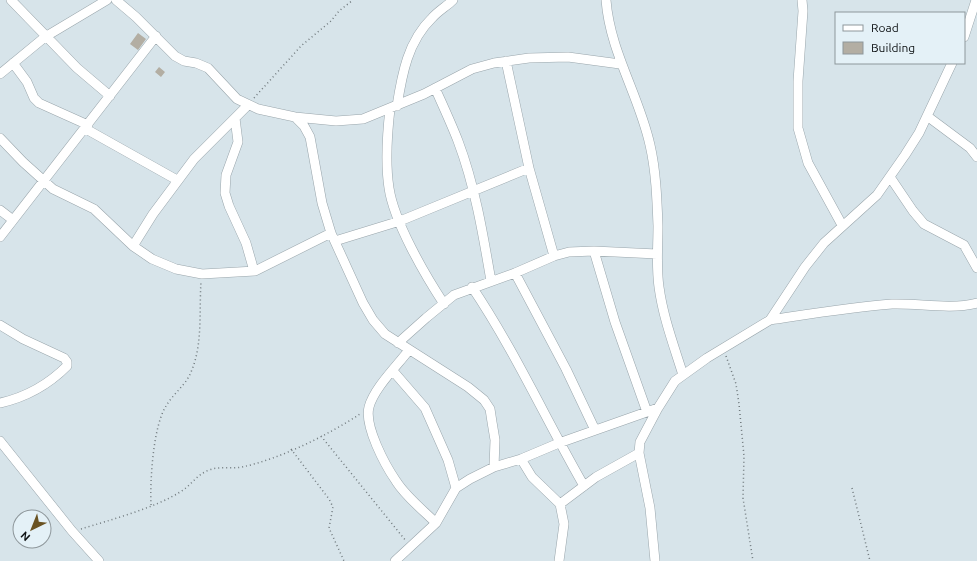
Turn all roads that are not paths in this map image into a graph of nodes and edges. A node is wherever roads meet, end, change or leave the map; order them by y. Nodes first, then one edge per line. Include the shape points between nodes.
1 (12, 0) edge
2 (106, 0) edge
3 (116, 0) edge
4 (453, 0) edge
5 (606, 0) edge
6 (802, 0) edge
7 (976, 0) edge
8 (965, 34) edge
9 (156, 36) junction
10 (45, 37) junction
11 (506, 61) junction
12 (13, 63) junction
13 (620, 64) junction
14 (952, 64) edge
15 (0, 74) edge
16 (435, 88) junction
17 (110, 96) junction
18 (248, 105) junction
19 (393, 107) junction
20 (927, 116) junction
21 (295, 117) junction
22 (235, 118) junction
23 (87, 127) junction
24 (0, 138) edge
25 (977, 157) edge
26 (529, 168) junction
27 (890, 177) junction
28 (177, 180) junction
29 (43, 181) junction
30 (474, 191) junction
31 (0, 210) edge
32 (13, 220) junction
33 (400, 221) junction
34 (842, 225) junction
35 (0, 237) edge
36 (333, 237) junction
37 (133, 246) junction
38 (594, 251) junction
39 (657, 254) junction
40 (554, 256) junction
41 (977, 268) edge
42 (254, 271) junction
43 (515, 273) junction
44 (491, 281) junction
45 (472, 287) junction
46 (444, 304) junction
47 (977, 304) edge
48 (770, 320) junction
49 (0, 325) edge
50 (398, 343) junction
51 (409, 350) junction
52 (393, 371) junction
53 (683, 375) junction
54 (0, 403) edge
55 (658, 408) junction
56 (647, 412) junction
57 (595, 430) junction
58 (0, 441) edge
59 (559, 443) junction
60 (639, 453) junction
61 (521, 460) junction
62 (494, 467) junction
63 (584, 486) junction
64 (456, 488) junction
65 (560, 504) junction
66 (436, 523) junction
67 (100, 561) edge
68 (395, 561) edge
69 (559, 561) edge
70 (655, 561) edge

1 - 10 street
2 - 10 street
3 - 9 street
4 - 19 street via 431,18 410,50
5 - 13 street
6 - 34 street via 798,128 808,163
7 - 8 street
9 - 17 street
9 - 18 street via 175,56 208,68 227,90
10 - 12 street
10 - 17 street
11 - 13 street via 568,57
11 - 16 street via 472,69
11 - 26 street
12 - 15 street
12 - 23 street via 39,103
13 - 39 street via 640,109 650,145 656,181
14 - 20 street
16 - 19 street
16 - 30 street via 458,142
17 - 23 street
18 - 21 street
18 - 22 street
19 - 21 street via 363,119 336,121
19 - 33 street via 386,156 389,189
20 - 25 street via 970,148
20 - 27 street via 916,138
21 - 36 street via 310,137 322,203
22 - 28 street
22 - 42 street via 238,142 226,175 225,193 246,243
23 - 28 street
23 - 29 street
24 - 29 street
26 - 30 street
26 - 40 street
27 - 34 street via 877,195
27 - 41 street via 924,224 964,245
28 - 37 street
29 - 32 street
29 - 37 street via 53,189 94,210
30 - 33 street
30 - 44 street
31 - 32 street
32 - 35 street
33 - 36 street
33 - 46 street via 430,283
34 - 48 street via 805,267
36 - 42 street
36 - 50 street via 373,320 385,334
37 - 42 street via 152,259 176,269 202,274
38 - 39 street
38 - 40 street via 569,252
38 - 56 street via 617,329
39 - 53 street via 659,287 666,321
40 - 43 street
43 - 44 street
43 - 57 street via 566,368
44 - 45 street
45 - 46 street
45 - 59 street via 513,353
46 - 50 street
47 - 48 street via 890,304
48 - 53 street
49 - 54 street via 64,358 67,366 53,380 35,391
50 - 51 street
51 - 52 street
51 - 62 street via 484,400 490,409 495,440
52 - 64 street via 425,408 448,460
52 - 66 street via 373,397 368,422 396,482
53 - 55 street via 675,381
55 - 56 street
55 - 60 street via 640,442
56 - 57 street
57 - 59 street
58 - 67 street via 72,531
59 - 61 street
59 - 63 street
60 - 63 street
60 - 70 street via 650,508
61 - 62 street
61 - 65 street via 532,477
62 - 64 street
63 - 65 street
64 - 66 street
65 - 69 street via 564,524
66 - 68 street

